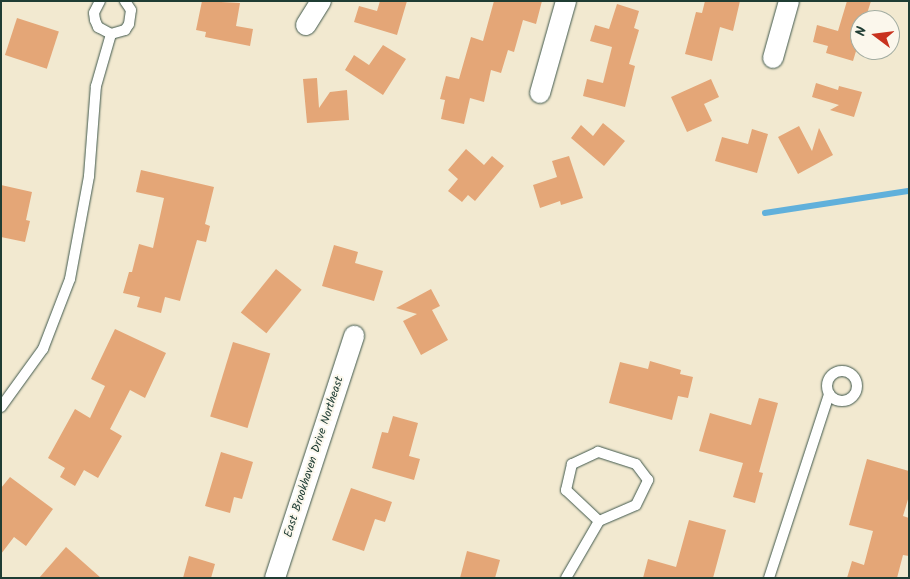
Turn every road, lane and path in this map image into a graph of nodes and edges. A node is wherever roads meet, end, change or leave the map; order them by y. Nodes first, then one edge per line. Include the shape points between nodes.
1 (100, 1) edge
2 (125, 1) edge
3 (321, 1) edge
4 (566, 1) edge
5 (789, 1) edge
6 (306, 25) dead end
7 (111, 34) junction
8 (773, 58) dead end
9 (540, 93) dead end
10 (354, 336) dead end
11 (829, 394) dead end
12 (1, 407) edge
13 (599, 521) junction
14 (275, 578) edge
15 (566, 578) edge
16 (769, 578) edge

1 - 7 lane via 94,13 95,20 98,27
2 - 7 lane via 131,10 129,24 125,30
3 - 6 street
4 - 9 street
5 - 8 street
7 - 12 lane via 96,86 89,176 70,279 42,349
10 - 14 street, East Brookhaven Drive Northeast
11 - 16 lane
13 - 13 lane via 566,490 572,464 598,452 636,464 648,480 636,505
13 - 15 lane

